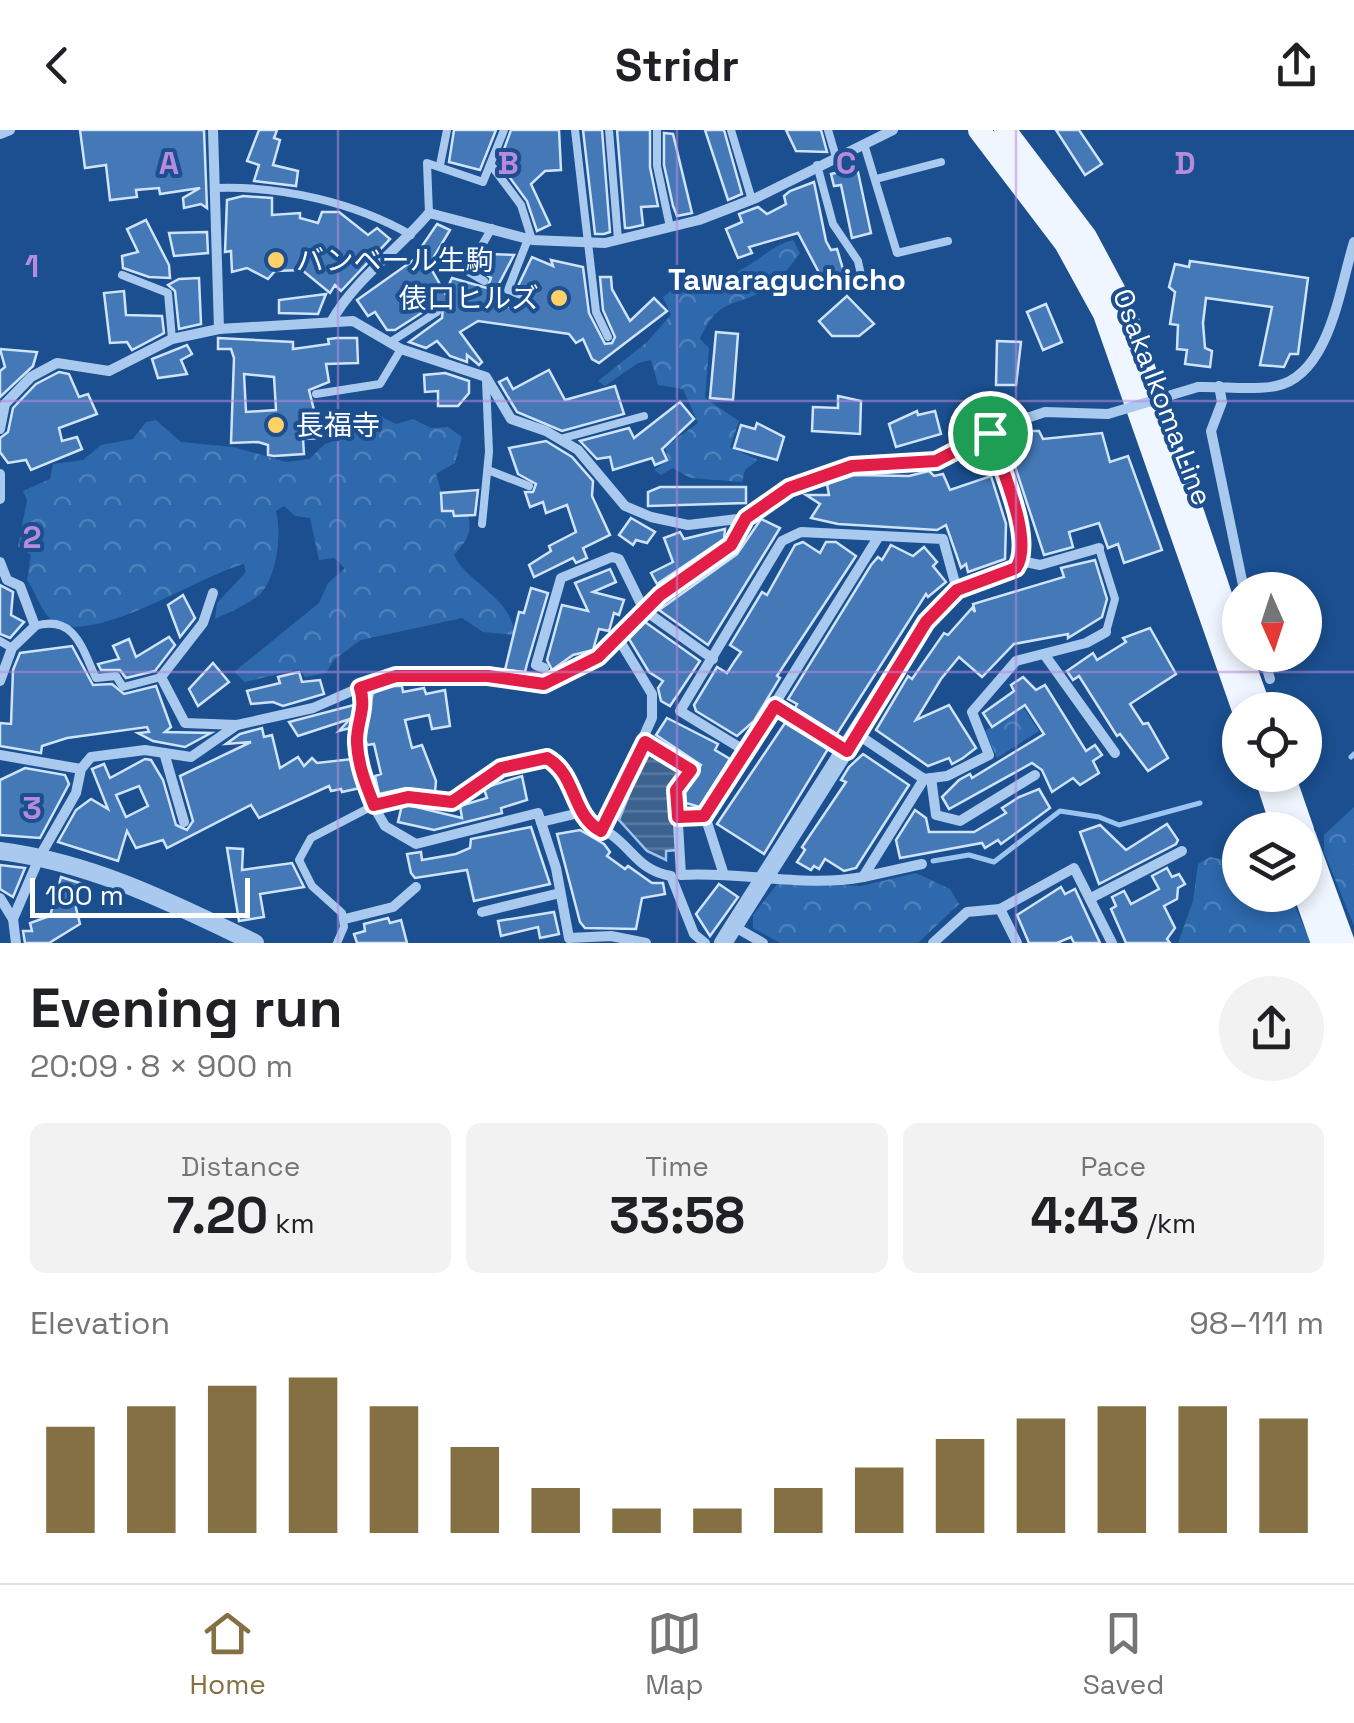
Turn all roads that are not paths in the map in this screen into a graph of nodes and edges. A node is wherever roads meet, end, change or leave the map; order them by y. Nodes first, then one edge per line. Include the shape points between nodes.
1 (10, 130) edge
2 (213, 130) edge
3 (447, 130) edge
4 (504, 130) edge
5 (575, 130) edge
6 (609, 130) edge
7 (657, 130) edge
8 (731, 130) edge
9 (828, 130) edge
10 (893, 130) edge
11 (979, 130) edge
12 (1004, 130) edge
13 (0, 134) edge
14 (876, 134) edge
15 (864, 144) junction
16 (836, 157) junction
17 (941, 162) dead end
18 (817, 164) junction
19 (440, 165) junction
20 (490, 165) junction
21 (876, 180) junction
22 (216, 188) junction
23 (752, 200) junction
24 (429, 213) junction
25 (670, 227) junction
26 (492, 228) junction
27 (411, 234) junction
28 (530, 239) junction
29 (618, 239) junction
30 (948, 241) dead end
31 (1354, 242) edge
32 (589, 245) junction
33 (122, 275) dead end
34 (862, 275) dead end
35 (484, 281) dead end
36 (526, 298) dead end
37 (437, 312) dead end
38 (330, 322) junction
39 (218, 329) junction
40 (608, 337) dead end
41 (172, 339) junction
42 (396, 345) junction
43 (486, 377) junction
44 (1219, 386) junction
45 (316, 394) dead end
46 (644, 416) dead end
47 (0, 429) edge
48 (990, 433) junction
49 (560, 439) junction
50 (488, 470) junction
51 (0, 474) edge
52 (528, 486) dead end
53 (0, 499) edge
54 (746, 518) junction
55 (482, 524) dead end
56 (880, 536) junction
57 (1098, 548) joint
58 (1020, 561) junction
59 (0, 562) edge
60 (1240, 572) edge
61 (957, 590) junction
62 (213, 593) dead end
63 (1222, 597) edge
64 (644, 610) junction
65 (35, 626) junction
66 (1106, 632) joint
67 (618, 638) junction
68 (0, 641) edge
69 (12, 648) junction
70 (1044, 654) junction
71 (713, 659) junction
72 (544, 668) dead end
73 (1268, 672) edge
74 (161, 677) junction
75 (1270, 679) dead end
76 (0, 681) edge
77 (360, 688) junction
78 (1237, 692) edge
79 (775, 706) junction
80 (237, 725) junction
81 (857, 734) junction
82 (645, 742) junction
83 (847, 751) junction
84 (748, 752) junction
85 (1114, 754) dead end
86 (0, 755) edge
87 (166, 756) junction
88 (12, 759) junction
89 (0, 767) edge
90 (80, 769) junction
91 (1034, 775) dead end
92 (928, 779) junction
93 (374, 805) junction
94 (579, 813) junction
95 (704, 816) junction
96 (678, 817) junction
97 (184, 822) dead end
98 (541, 822) junction
99 (601, 831) junction
100 (0, 851) edge
101 (1182, 851) dead end
102 (40, 856) junction
103 (922, 864) dead end
104 (723, 872) junction
105 (767, 876) junction
106 (863, 876) junction
107 (1322, 882) edge
108 (416, 887) dead end
109 (560, 894) junction
110 (0, 898) edge
111 (1091, 898) junction
112 (1000, 908) junction
113 (482, 912) dead end
114 (1310, 912) edge
115 (345, 919) junction
116 (13, 920) junction
117 (735, 927) junction
118 (251, 942) edge
119 (16, 943) edge
120 (337, 943) edge
121 (646, 943) edge
122 (705, 943) edge
123 (723, 943) edge
124 (763, 943) edge
125 (932, 943) edge
126 (1016, 943) edge
127 (1112, 943) edge
128 (1322, 943) edge
129 (1344, 943) edge

1 - 13 street
2 - 22 street
3 - 19 lane
4 - 20 lane
5 - 32 lane
6 - 29 lane
7 - 25 lane
8 - 23 lane
9 - 16 lane
10 - 14 street
11 - 78 main road, Osaka Ikoma Line via 1066,243 1104,314
12 - 63 main road, Osaka Ikoma Line via 1086,237 1124,308
14 - 15 street
15 - 16 street
15 - 21 lane
16 - 18 street
17 - 21 lane
18 - 23 street
18 - 34 lane via 834,224
19 - 20 lane via 478,183
19 - 24 lane via 427,163
20 - 28 lane via 521,205
21 - 30 lane via 898,253
22 - 27 lane via 319,197
22 - 39 street
23 - 25 street
24 - 26 street
24 - 27 street
25 - 29 street
26 - 28 street
26 - 35 lane via 467,271
27 - 38 street via 346,295
28 - 32 street
28 - 36 lane via 508,290
29 - 32 street
31 - 44 street via 1314,360 1276,386
32 - 40 lane via 596,312
33 - 41 lane via 168,294
37 - 42 lane
38 - 39 street
38 - 42 street via 353,321
39 - 41 street
41 - 47 street via 109,370 57,363 42,370 5,404
42 - 43 street
42 - 45 lane via 380,384
43 - 49 street via 511,419
43 - 50 lane
44 - 48 street, bridge via 1198,386 1108,414 1044,412
44 - 60 street via 1222,402 1211,431
46 - 49 lane
48 - 54 street via 936,461 821,474
48 - 58 street via 1018,521
49 - 54 street via 578,450 625,506 688,525
50 - 52 lane
50 - 55 lane
51 - 53 street
54 - 64 street via 731,545
56 - 61 street via 943,540
56 - 71 street via 801,532 782,541
56 - 79 street
57 - 58 street via 1040,565
57 - 66 lane via 1116,598
58 - 61 street
59 - 65 street via 7,580 20,586
61 - 81 street via 926,622
62 - 74 street via 203,624
64 - 67 street
64 - 71 street
64 - 72 street via 618,559 562,578 536,665
65 - 69 street
65 - 74 lane via 56,623 74,632 96,678 116,676 123,687
66 - 70 street
67 - 77 street via 598,657 544,684 396,676
67 - 82 street via 652,694
68 - 69 lane
69 - 76 street
70 - 85 street
70 - 92 street via 1016,661 972,712 989,756
71 - 84 street via 680,712
73 - 75 street
74 - 80 street via 185,723
77 - 80 street via 314,708
77 - 93 street via 359,764
79 - 83 street
79 - 84 street
80 - 87 street via 191,757
81 - 83 street
81 - 92 street
82 - 96 street via 691,770 676,790
82 - 99 street
83 - 105 street
84 - 95 street
86 - 88 street
87 - 90 street via 145,750 92,757
87 - 97 street
88 - 89 lane
88 - 90 street
90 - 102 street via 76,792
91 - 92 street via 960,821 936,815
92 - 106 street
93 - 94 lane via 408,797 452,802 501,768 547,758 557,764
93 - 98 street via 385,826 416,844 538,813
93 - 115 lane via 311,838 299,860 312,886
94 - 98 street
94 - 99 street
95 - 96 street
95 - 104 street
96 - 104 street via 681,875
98 - 109 street
99 - 122 street via 640,865 671,876 694,934
100 - 102 street
101 - 111 street
102 - 116 street
102 - 118 street via 128,882
103 - 106 street
104 - 105 street
105 - 106 street
105 - 117 street
107 - 129 main road
108 - 115 street via 393,906
109 - 113 street
109 - 121 street via 569,938
110 - 116 street
111 - 112 street via 1074,868
111 - 127 street
112 - 125 street via 967,912
112 - 126 street
114 - 128 main road
115 - 120 lane
116 - 119 street
117 - 123 street
117 - 124 street

